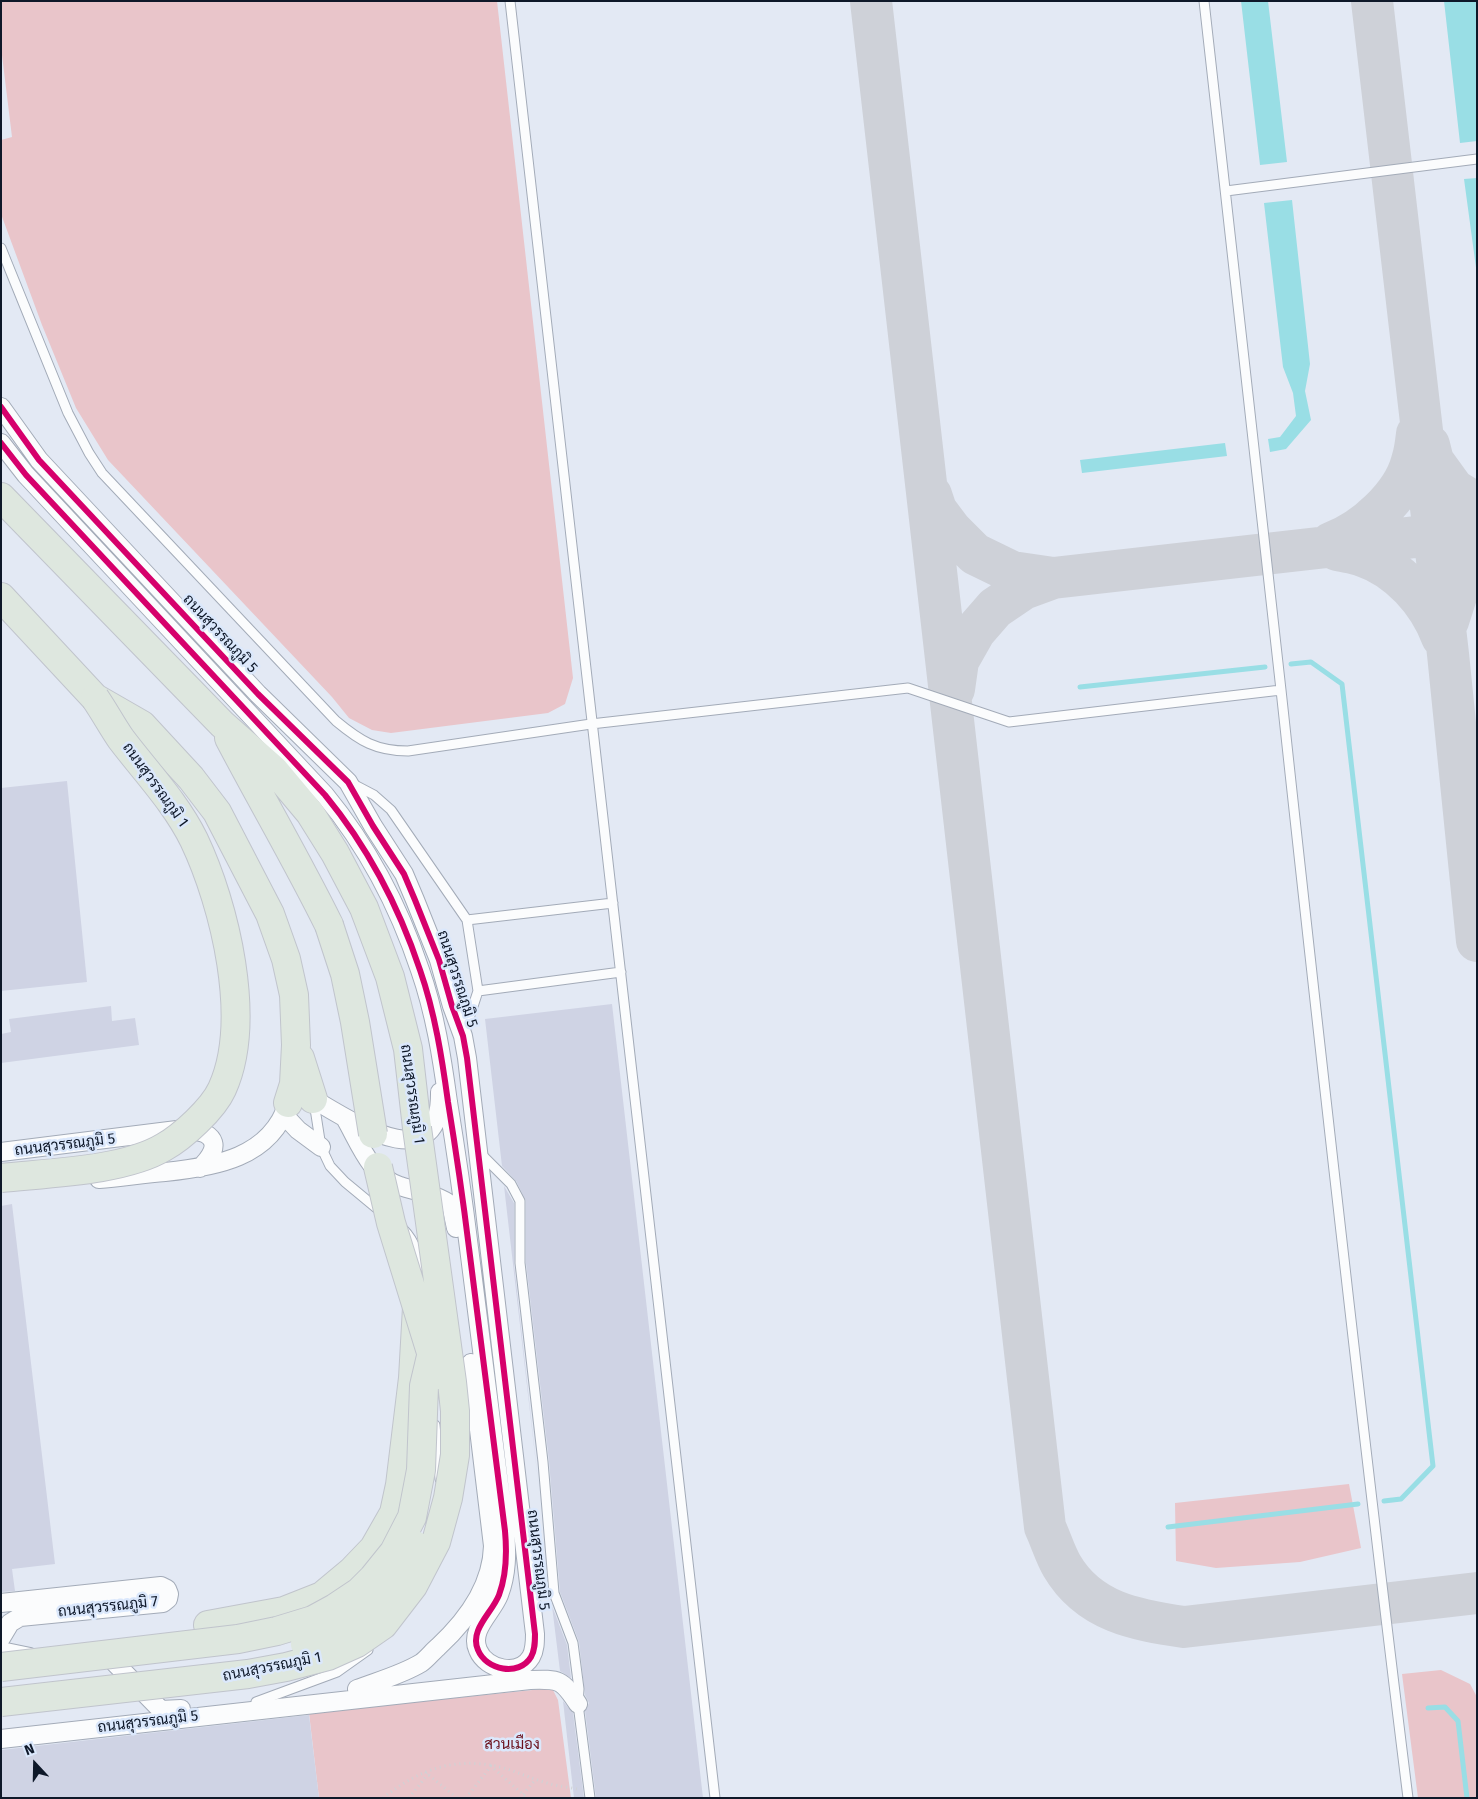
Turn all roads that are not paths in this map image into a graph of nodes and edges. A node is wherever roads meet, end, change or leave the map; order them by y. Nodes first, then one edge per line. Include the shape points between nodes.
1 (510, 1) edge
2 (1204, 1) edge
3 (1477, 160) edge
4 (1226, 191) junction
5 (1, 248) edge
6 (1, 407) edge
7 (22, 435) junction
8 (2, 447) edge
9 (1, 497) edge
10 (1, 597) edge
11 (1281, 690) junction
12 (95, 698) junction
13 (222, 724) junction
14 (591, 724) junction
15 (348, 782) junction
16 (613, 903) junction
17 (467, 920) junction
18 (621, 972) junction
19 (478, 990) junction
20 (463, 1036) junction
21 (439, 1041) junction
22 (295, 1106) junction
23 (345, 1118) junction
24 (321, 1147) junction
25 (478, 1151) junction
26 (1, 1152) edge
27 (33, 1158) junction
28 (200, 1168) junction
29 (1, 1178) edge
30 (37, 1186) junction
31 (1, 1191) edge
32 (430, 1309) junction
33 (1, 1603) edge
34 (1, 1638) edge
35 (10, 1653) edge
36 (1, 1660) edge
37 (1, 1667) edge
38 (504, 1676) junction
39 (1, 1684) edge
40 (357, 1689) junction
41 (578, 1696) junction
42 (1, 1702) edge
43 (256, 1702) junction
44 (1, 1739) edge
45 (590, 1795) edge
46 (715, 1798) edge
47 (1408, 1798) edge

1 - 14 lane
2 - 4 lane
3 - 4 lane
4 - 11 lane
5 - 14 lane via 68,413 102,473 354,737 391,751 408,752
6 - 7 street, ถนนสุวรรณภูมิ 5
7 - 8 street, ถนนสุวรรณภูมิ 5
7 - 15 street, ถนนสุวรรณภูมิ 5 via 39,460 258,694
8 - 21 street, ถนนสุวรรณภูมิ 5 via 345,819 392,900 409,940
9 - 13 highway, ถนนสุวรรณภูมิ 1
10 - 12 highway, ถนนสุวรรณภูมิ 1
11 - 14 lane via 1009,722 908,688
11 - 47 lane via 1332,1161
12 - 22 highway via 142,725 191,778 217,812 270,914 294,995
12 - 29 highway, ถนนสุวรรณภูมิ 1, bridge via 120,738 170,800 194,840 215,894 230,953 235,1003 234,1050 222,1090 198,1122 163,1148 102,1167
13 - 32 highway, ถนนสุวรรณภูมิ 1, bridge via 330,925 355,1022 380,1176 391,1223
13 - 32 highway, ถนนสุวรรณภูมิ 1, bridge via 274,770 310,813 364,908 390,977 408,1049 422,1169
14 - 16 lane
15 - 17 lane via 374,795 391,810
15 - 20 street, ถนนสุวรรณภูมิ 5 via 404,874 440,960
16 - 17 lane
16 - 18 lane
17 - 19 lane
18 - 19 lane
18 - 46 lane
19 - 20 lane
20 - 25 street, ถนนสุวรรณภูมิ 5
21 - 23 street, ถนนสุวรรณภูมิ 5 via 440,1107 429,1132 404,1140 380,1135
21 - 38 street, ถนนสุวรรณภูมิ 5 via 461,1185 507,1556 498,1597 478,1629 475,1642 485,1661
22 - 23 street, ถนนสุวรรณภูมิ 5
22 - 24 lane
22 - 24 street via 298,1130
22 - 28 street via 267,1138 250,1150 221,1164
23 - 40 street via 369,1161 385,1180 444,1199 452,1205 493,1546 493,1559 484,1588 448,1638 422,1662
24 - 43 lane via 330,1166 345,1182 412,1238 420,1264 434,1412 440,1492 438,1518 402,1608 366,1653 337,1672
25 - 38 street, ถนนสุวรรณภูมิ 5 via 535,1634 532,1656
25 - 41 lane via 511,1184 520,1201 520,1263 554,1593 573,1643
26 - 27 street, ถนนสุวรรณภูมิ 5
27 - 28 street, ถนนสุวรรณภูมิ 5 via 185,1129 205,1133 211,1139 214,1148 211,1157
27 - 30 lane
28 - 30 street
30 - 31 street
32 - 35 highway, ถนนสุวรรณภูมิ 1 via 413,1378 394,1513 374,1548 322,1596 284,1611 244,1620
32 - 37 highway, ถนนสุวรรณภูมิ 1, bridge via 420,1470 412,1517 394,1552 359,1592 313,1620 253,1636
32 - 39 highway, ถนนสุวรรณภูมิ 1, bridge via 442,1426 440,1468 431,1511 404,1567 369,1605 336,1632 300,1646 216,1660
32 - 42 highway, ถนนสุวรรณภูมิ 1, bridge via 454,1411 456,1455 436,1542 413,1586 383,1625 357,1643 328,1656 286,1667
33 - 34 street, ถนนสุวรรณภูมิ 7 via 161,1586 169,1594 163,1603 20,1617 10,1622
35 - 36 street, ถนนสุวรรณภูมิ 5
35 - 43 street, ถนนสุวรรณภูมิ 5 via 111,1660 161,1710
38 - 40 street
38 - 41 street, ถนนสุวรรณภูมิ 5 via 554,1679
38 - 44 street, ถนนสุวรรณภูมิ 5 via 294,1707
40 - 43 street, ถนนสุวรรณภูมิ 5
41 - 45 lane

